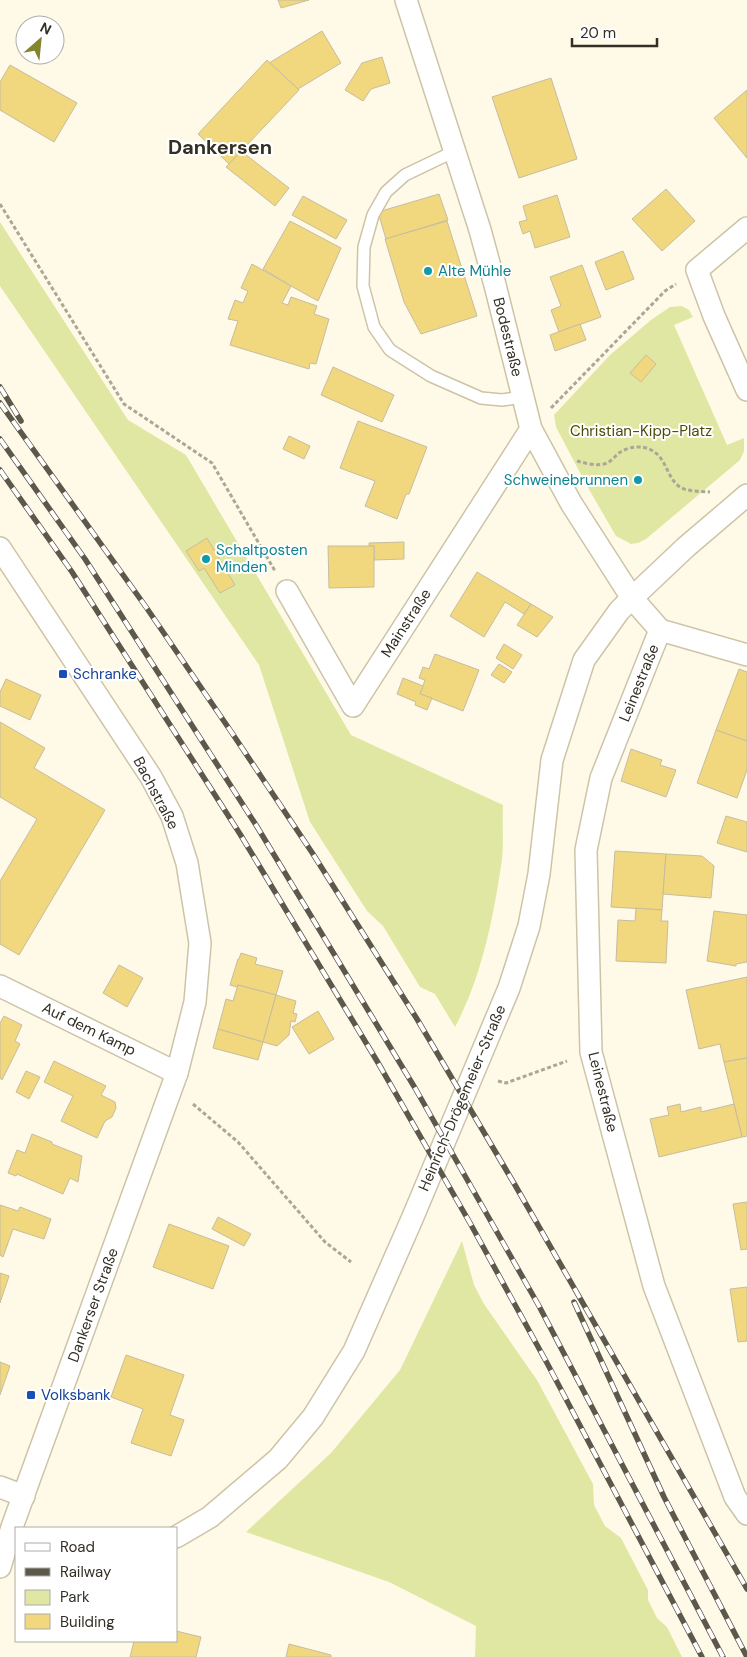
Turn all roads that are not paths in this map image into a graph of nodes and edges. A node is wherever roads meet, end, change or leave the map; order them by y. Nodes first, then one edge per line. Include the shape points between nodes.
1 (406, 0) edge
2 (455, 151) junction
3 (747, 228) edge
4 (747, 390) edge
5 (523, 397) junction
6 (531, 429) junction
7 (746, 495) edge
8 (0, 548) edge
9 (287, 591) road end
10 (632, 598) junction
11 (660, 630) junction
12 (747, 655) edge
13 (0, 986) edge
14 (174, 1082) junction
15 (0, 1487) edge
16 (24, 1496) junction
17 (747, 1514) edge
18 (14, 1528) edge
19 (178, 1536) edge
20 (0, 1567) edge

1 - 2 street, Bodestraße
2 - 5 street, Bodestraße via 485,248
2 - 5 lane via 405,174 386,192 373,215 364,247 363,286 374,327 390,350 431,376 482,398
3 - 4 street via 697,270
5 - 6 street, Bodestraße
6 - 9 street, Mainstraße via 353,706
6 - 10 street, Bodestraße via 571,503
7 - 10 street
8 - 14 street, Bachstraße via 151,777 172,816 187,863 200,943 195,1002
10 - 11 street, Bodestraße
10 - 19 street, Heinrich-Drögemeier-Straße via 584,660 552,760 529,926 509,988 354,1350 313,1417 278,1459 210,1517
11 - 12 street
11 - 17 street, Leinestraße via 601,778 586,850 591,1052 654,1286 736,1496
13 - 14 street, Auf dem Kamp
14 - 16 street, Dankerser Straße
15 - 16 street
16 - 18 street, Dankerser Straße
18 - 20 street, Dankerser Straße

